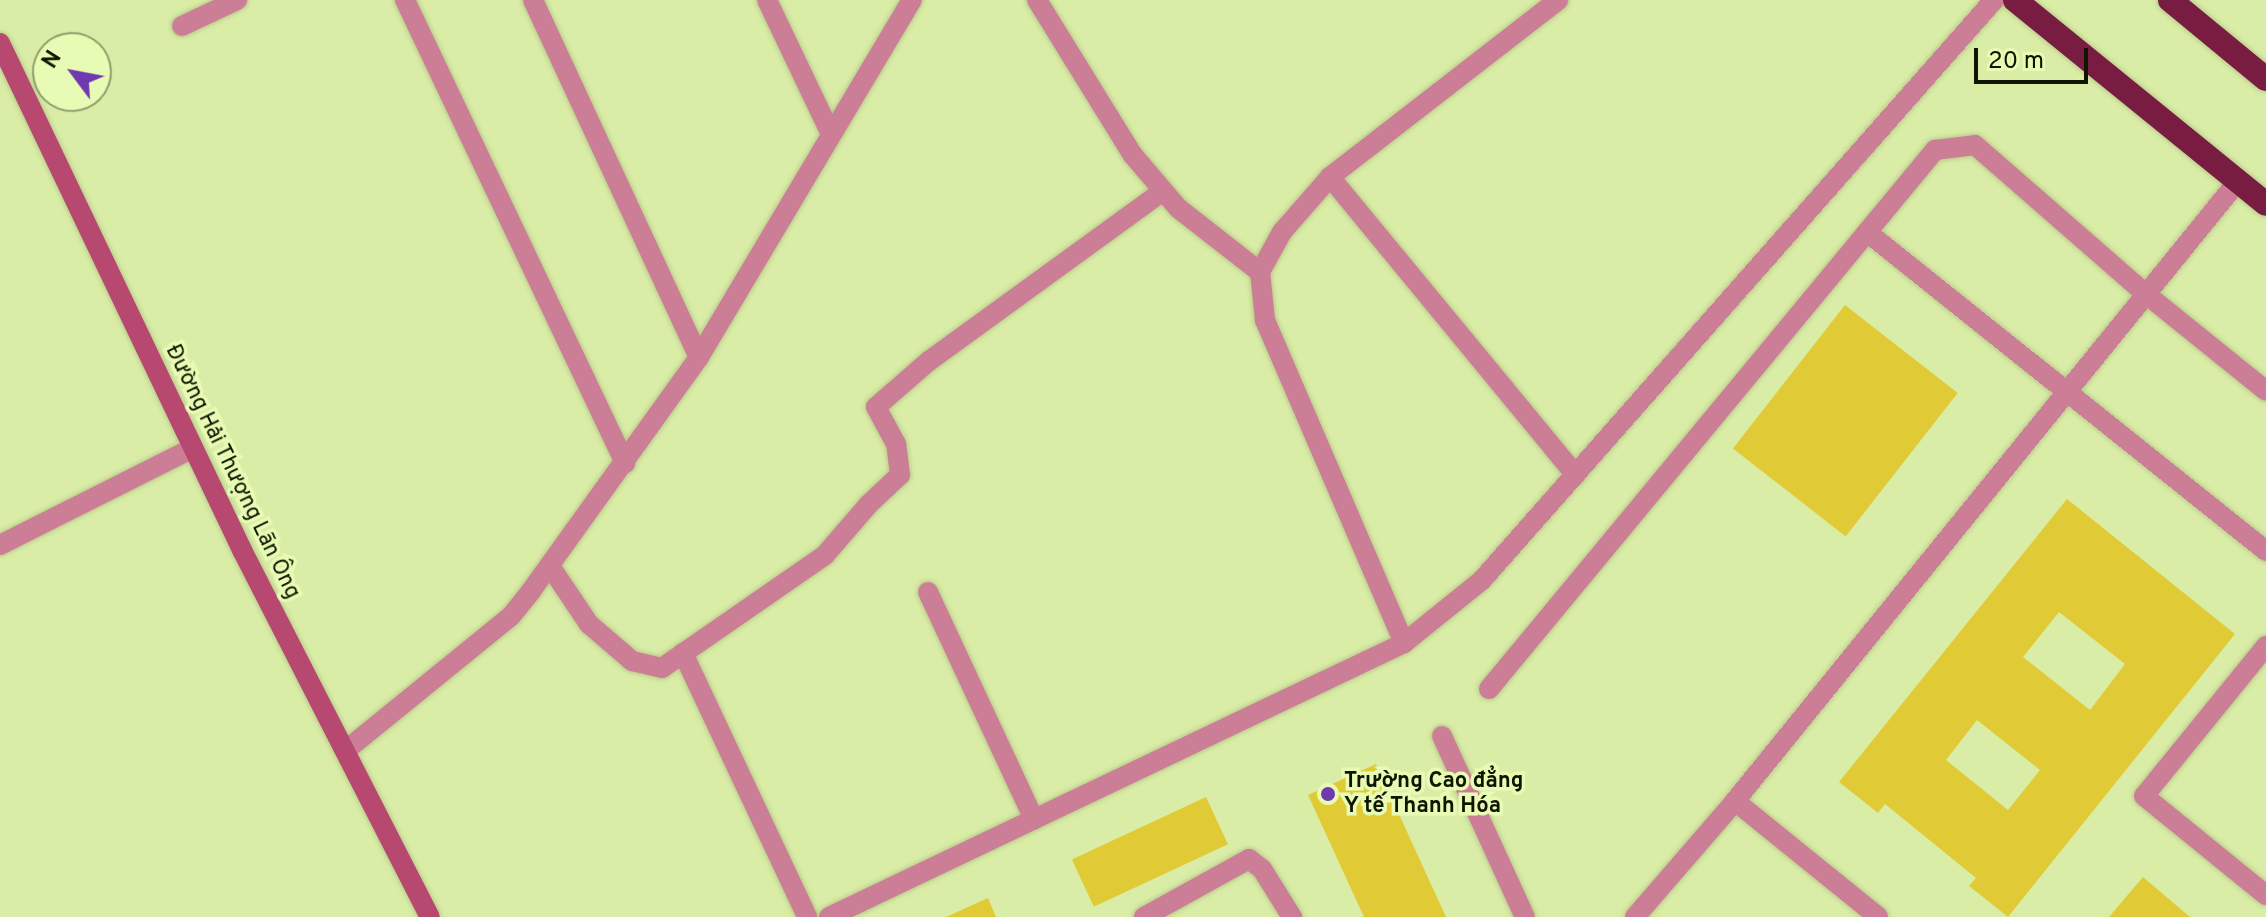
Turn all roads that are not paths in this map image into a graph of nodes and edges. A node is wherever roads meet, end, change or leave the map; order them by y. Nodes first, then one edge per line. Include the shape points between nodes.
1 (237, 0) edge
2 (405, 0) edge
3 (533, 0) edge
4 (767, 0) edge
5 (912, 0) edge
6 (1037, 0) edge
7 (1558, 0) edge
8 (1994, 0) edge
9 (2015, 0) edge
10 (2170, 0) edge
11 (182, 26) dead end
12 (0, 43) edge
13 (2266, 79) edge
14 (831, 134) junction
15 (1330, 177) junction
16 (2238, 181) junction
17 (1163, 191) junction
18 (2266, 204) edge
19 (1867, 232) junction
20 (1260, 272) junction
21 (2146, 294) junction
22 (699, 357) junction
23 (2067, 391) junction
24 (2266, 391) edge
25 (193, 448) junction
26 (625, 463) junction
27 (1576, 475) junction
28 (0, 545) edge
29 (2266, 551) edge
30 (550, 566) junction
31 (928, 592) dead end
32 (1404, 643) junction
33 (2266, 646) edge
34 (683, 653) junction
35 (1489, 689) dead end
36 (1442, 736) dead end
37 (345, 751) junction
38 (1735, 801) junction
39 (1034, 819) junction
40 (2266, 895) edge
41 (430, 917) edge
42 (807, 917) edge
43 (829, 917) edge
44 (1144, 917) edge
45 (1292, 917) edge
46 (1525, 917) edge
47 (1635, 917) edge
48 (1878, 917) edge

1 - 11 street
2 - 26 street
3 - 22 street
4 - 14 street
5 - 14 street
6 - 17 street via 1132,154
7 - 15 street
8 - 27 street
9 - 16 highway
10 - 13 highway
12 - 25 main road, Đường Hải Thượng Lãn Ông
14 - 22 street
15 - 20 street via 1282,232
15 - 27 street
16 - 18 highway
16 - 21 street
17 - 20 street
17 - 34 street via 929,361 876,407 896,444 900,475 825,555
19 - 21 street via 1935,150 1975,145
19 - 23 street
19 - 35 street
20 - 32 street via 1265,320
21 - 23 street
21 - 24 street
22 - 26 street
23 - 29 street
23 - 38 street
25 - 28 street
25 - 37 main road, Đường Hải Thượng Lãn Ông
26 - 30 street
27 - 32 street via 1482,580
30 - 34 street via 589,624 632,661 662,668
30 - 37 street via 511,616
31 - 39 street
32 - 39 street
33 - 40 street via 2144,796
34 - 42 street
36 - 46 street
37 - 41 main road, Đường Hải Thượng Lãn Ông
38 - 47 street
38 - 48 street
39 - 43 street
44 - 45 street via 1249,859 1262,869

